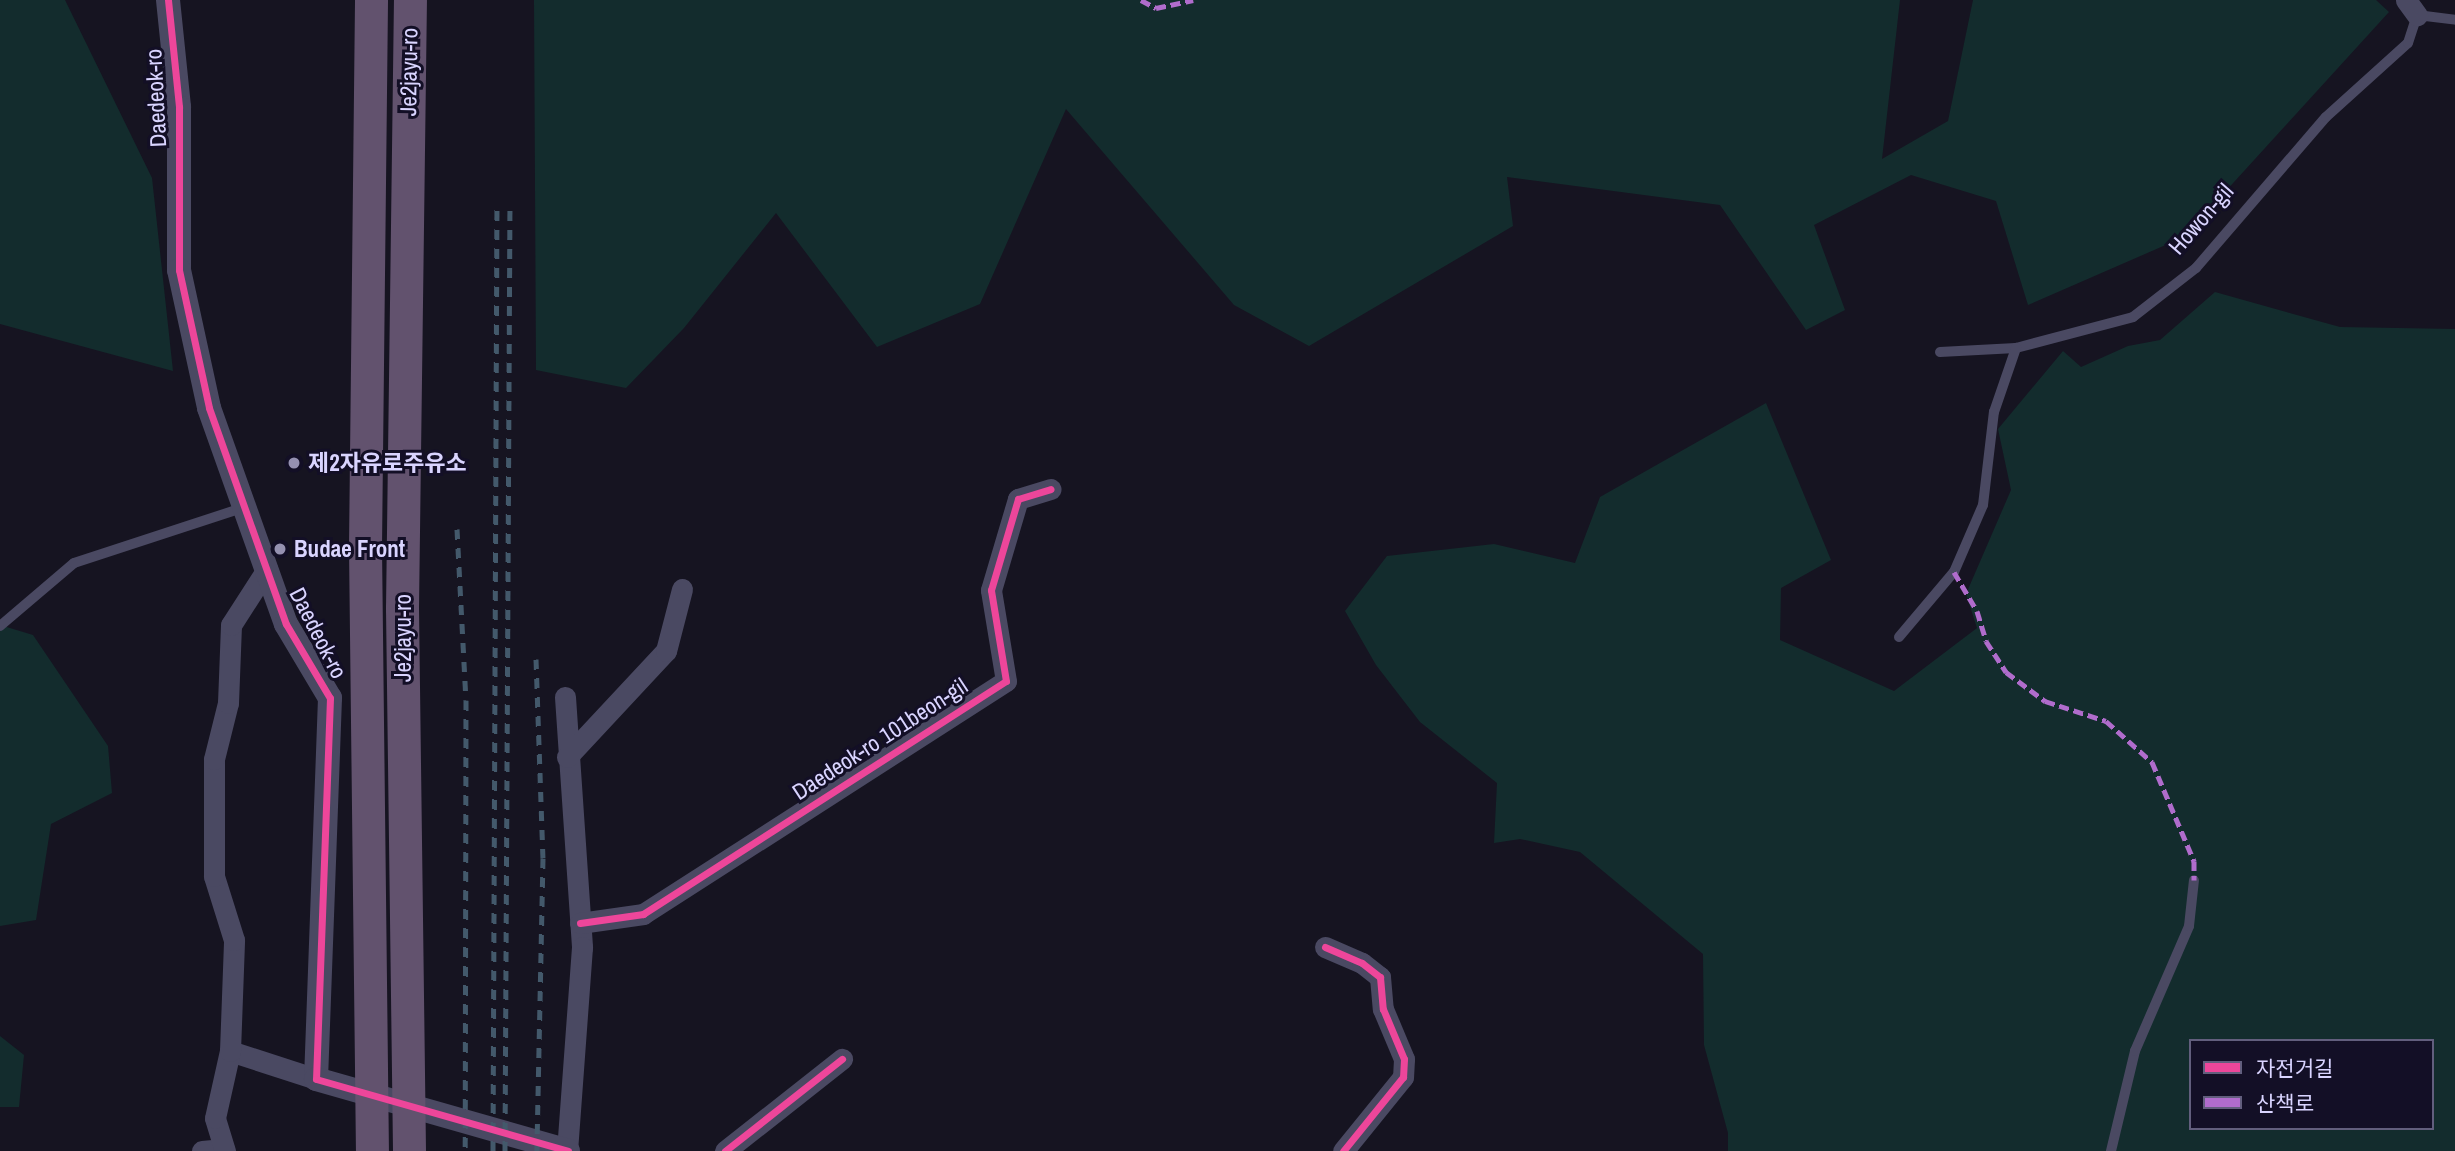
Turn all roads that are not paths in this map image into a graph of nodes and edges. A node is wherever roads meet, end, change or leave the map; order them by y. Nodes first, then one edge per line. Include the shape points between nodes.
1 (168, 0) edge
2 (371, 0) edge
3 (410, 0) edge
4 (2411, 7) edge
5 (2455, 20) edge
6 (2016, 348) junction
7 (1940, 352) dead end
8 (1050, 489) dead end
9 (245, 508) junction
10 (267, 569) junction
11 (682, 589) dead end
12 (0, 626) edge
13 (1899, 637) dead end
14 (565, 697) dead end
15 (567, 757) junction
16 (2194, 880) dead end
17 (580, 923) junction
18 (1325, 947) dead end
19 (230, 1051) junction
20 (842, 1059) dead end
21 (316, 1079) junction
22 (225, 1150) edge
23 (568, 1150) edge
24 (202, 1151) edge
25 (372, 1151) edge
26 (409, 1151) edge
27 (725, 1151) edge
28 (1343, 1151) edge
29 (2111, 1151) edge

1 - 9 street, Daedeok-ro via 179,107 179,270 209,408
2 - 25 highway, Je2jayu-ro, bridge via 365,547
3 - 26 highway, Je2jayu-ro, bridge via 402,608
4 - 5 lane
4 - 6 lane, Howon-gil via 2408,43 2326,117 2196,268 2133,317
6 - 7 lane, Howon-gil
6 - 13 lane via 1994,412 1983,505 1955,572
8 - 17 street, Daedeok-ro 101beon-gil via 1018,499 991,590 1006,681 643,914
9 - 10 street, Daedeok-ro
9 - 12 lane via 74,563
10 - 19 street via 231,625 228,704 214,759 214,876 234,940
10 - 21 street, Daedeok-ro via 286,624 330,698
11 - 15 street via 666,652
14 - 15 street
15 - 17 street
16 - 29 lane via 2189,926 2135,1051
17 - 23 street
18 - 28 street via 1362,963 1380,978 1384,1009 1404,1059 1403,1077
19 - 21 street
19 - 22 street via 215,1118
20 - 27 street
21 - 23 street
22 - 24 street

